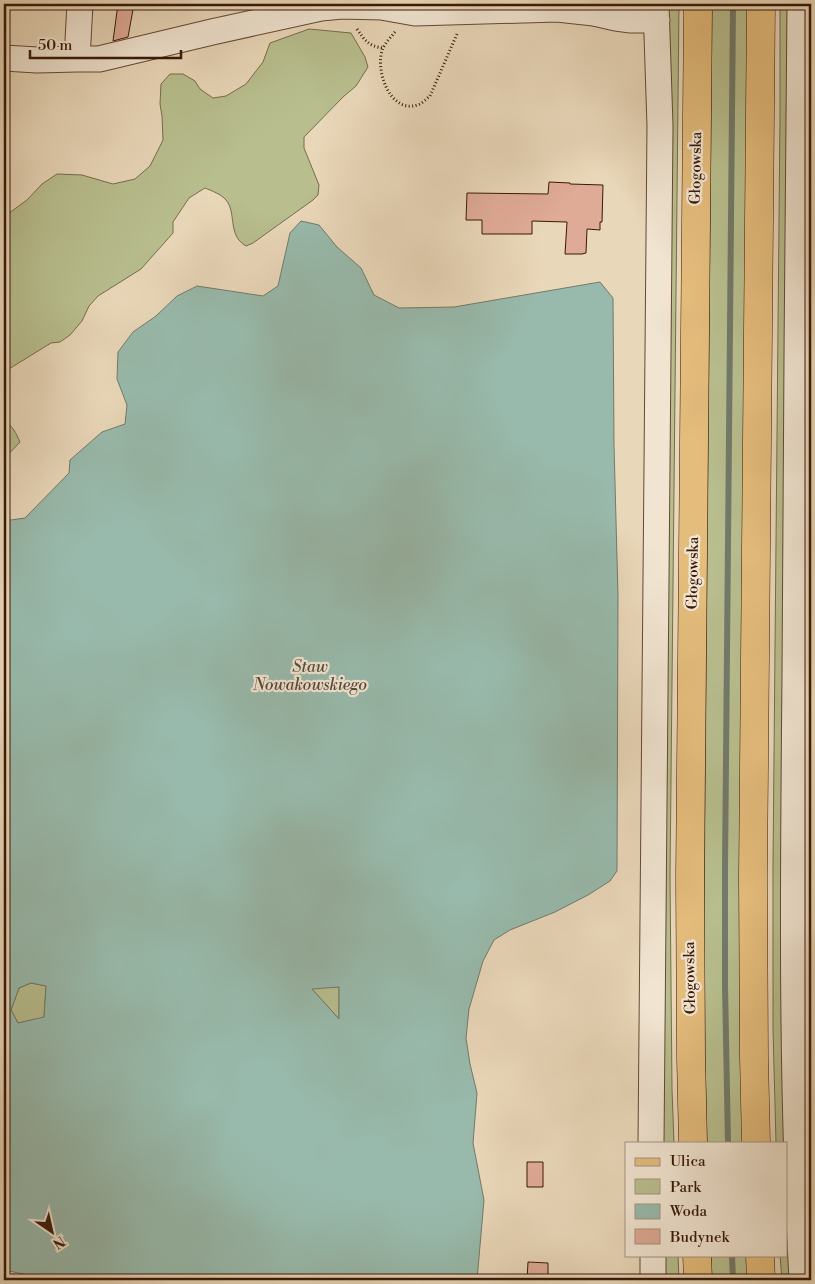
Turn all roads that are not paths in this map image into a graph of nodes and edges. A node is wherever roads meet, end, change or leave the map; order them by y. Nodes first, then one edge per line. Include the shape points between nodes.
1 (80, 4) edge
2 (698, 4) edge
3 (761, 4) edge
4 (800, 4) edge
5 (342, 5) edge
6 (657, 12) edge
7 (4, 58) edge
8 (77, 59) junction
9 (804, 303) edge
10 (652, 1142) edge
11 (693, 1142) edge
12 (756, 1142) edge
13 (653, 1256) edge
14 (697, 1256) edge
15 (760, 1256) edge
16 (653, 1280) edge
17 (698, 1280) edge
18 (762, 1280) edge
19 (802, 1280) edge

1 - 8 street
2 - 11 main road, Głogowska via 690,904
3 - 12 main road via 753,877
4 - 9 street
5 - 6 street via 415,13 557,8 624,19
5 - 8 street via 99,59
6 - 10 street via 660,126
7 - 8 street
9 - 19 street via 793,867 793,1012
13 - 16 street
14 - 17 main road
15 - 18 main road

